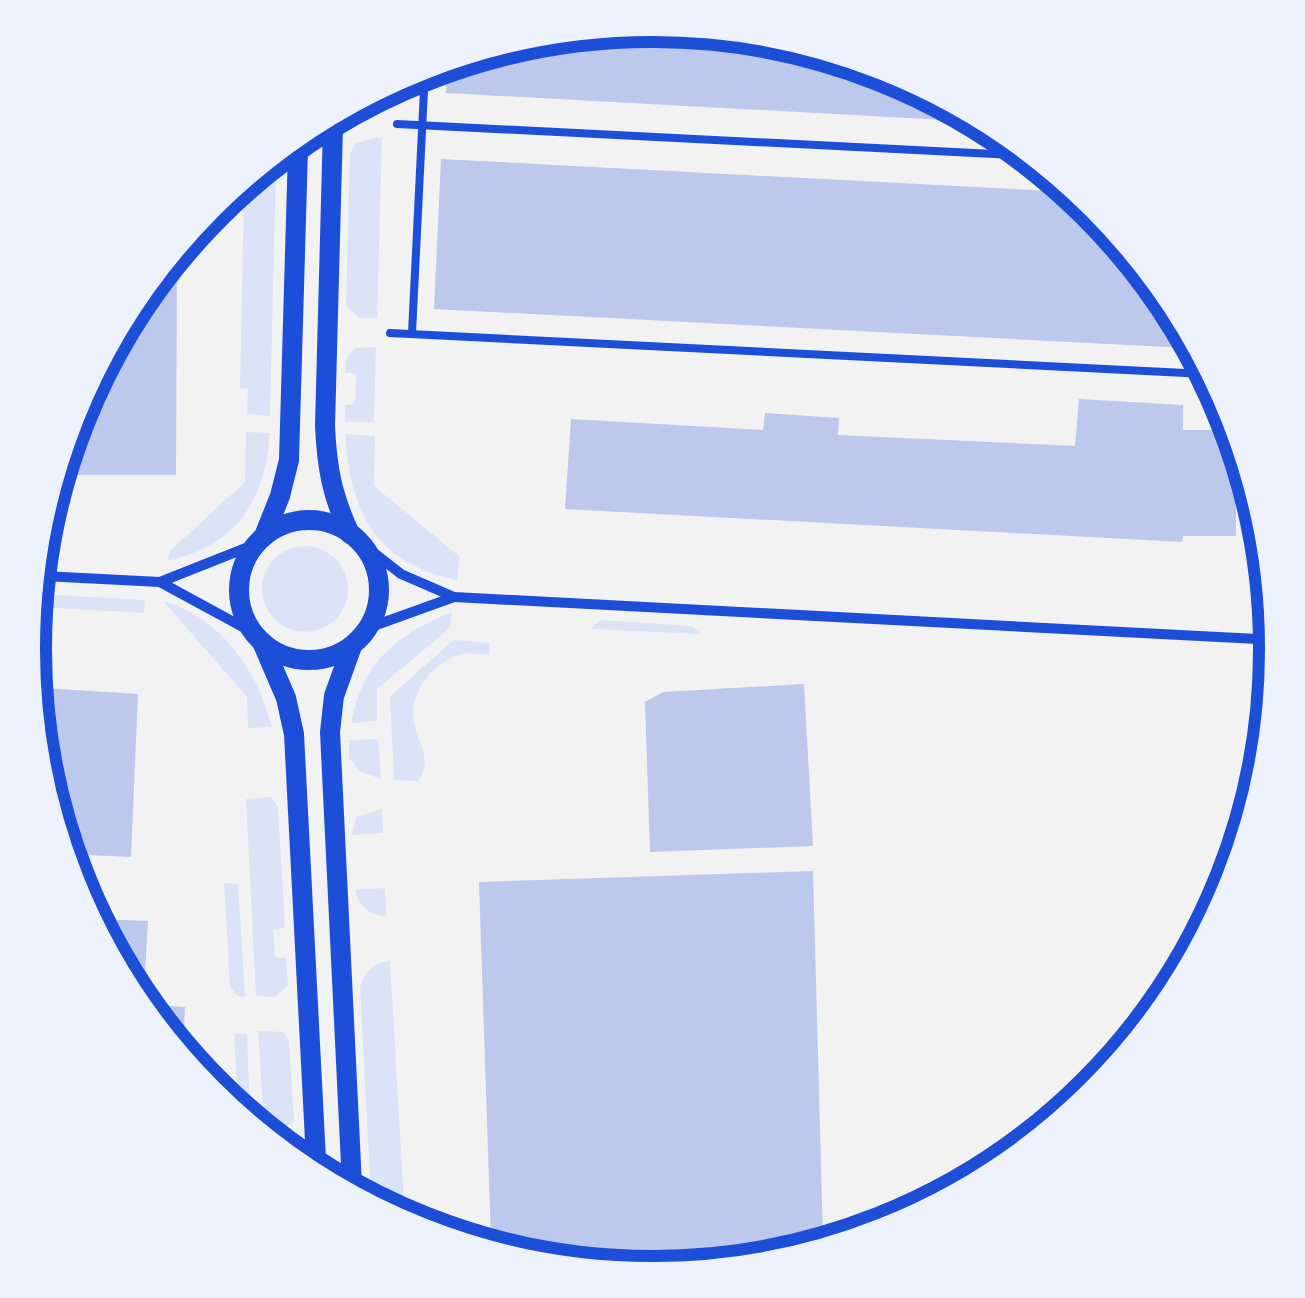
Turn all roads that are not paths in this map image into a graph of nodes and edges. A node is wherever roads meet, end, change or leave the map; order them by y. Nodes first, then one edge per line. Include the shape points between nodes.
1 (425, 87) edge
2 (397, 124) dead end
3 (422, 125) junction
4 (333, 134) edge
5 (1003, 154) edge
6 (298, 158) edge
7 (390, 333) dead end
8 (412, 334) junction
9 (1192, 373) edge
10 (355, 538) junction
11 (260, 540) junction
12 (50, 576) edge
13 (160, 582) junction
14 (454, 597) junction
15 (368, 628) junction
16 (258, 638) junction
17 (1259, 639) edge
18 (352, 646) junction
19 (316, 1153) edge
20 (352, 1175) edge

1 - 3 lane
2 - 3 lane
3 - 5 lane
3 - 8 lane
4 - 10 main road via 327,469
6 - 11 main road via 288,460
7 - 8 lane
8 - 9 lane
10 - 11 main road via 314,520 288,523
10 - 14 street via 401,574
10 - 15 main road via 372,558 379,592
11 - 13 street
11 - 16 main road via 239,589
12 - 13 street
13 - 16 street
14 - 15 street
14 - 17 street
15 - 18 main road
16 - 18 main road via 283,655 306,660
16 - 19 main road via 286,698 294,734
18 - 20 main road via 334,696 330,732

